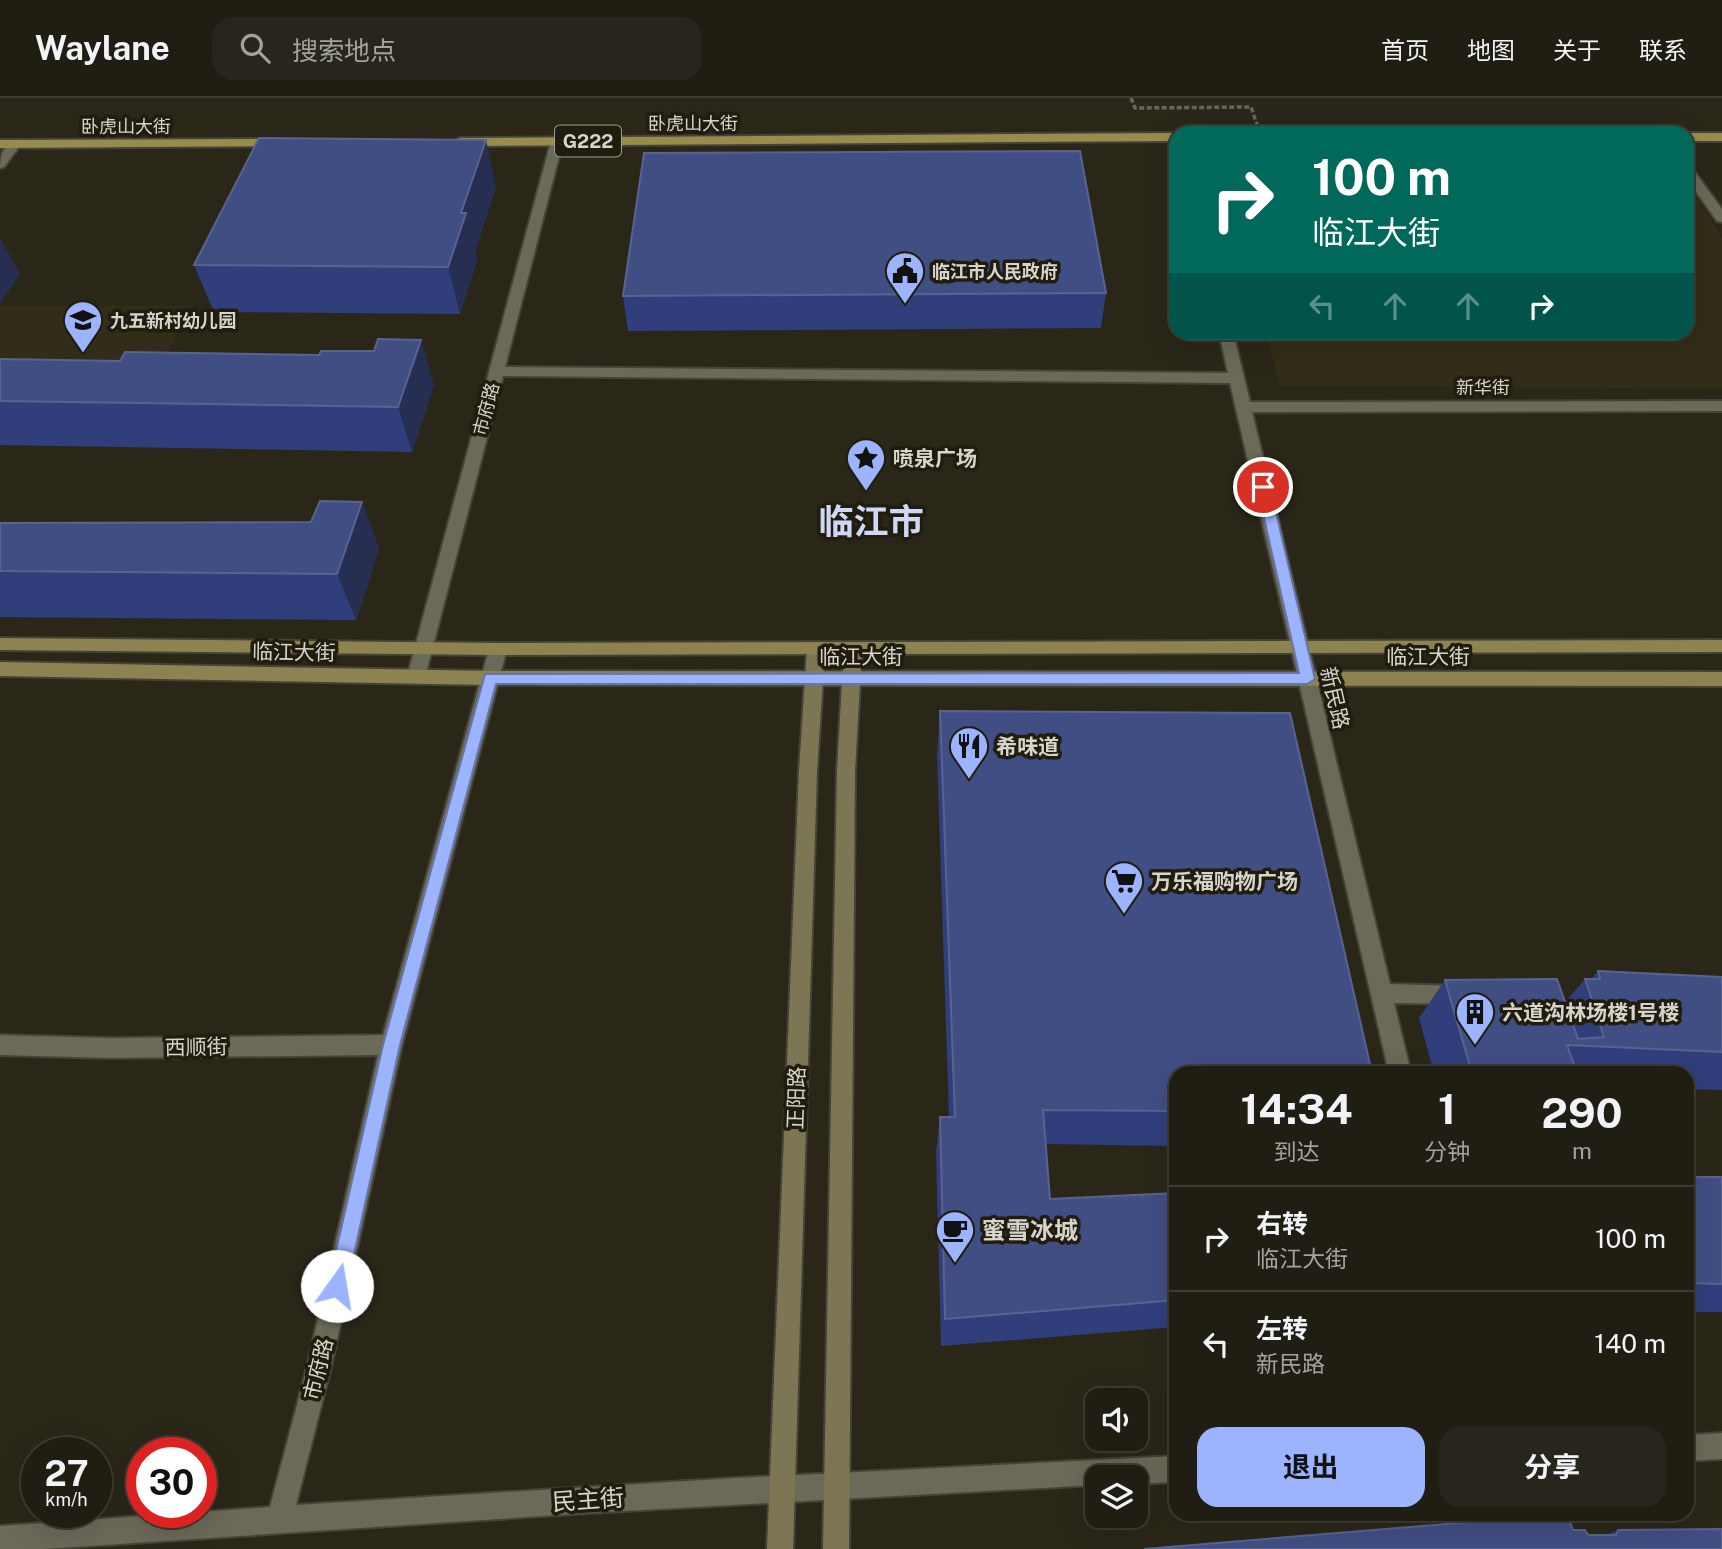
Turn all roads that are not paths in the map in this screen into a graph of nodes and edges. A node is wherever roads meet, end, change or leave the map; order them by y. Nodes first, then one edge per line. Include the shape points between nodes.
1 (1169, 137) edge
2 (1694, 137) edge
3 (1722, 137) edge
4 (557, 141) junction
5 (446, 142) edge
6 (293, 143) edge
7 (0, 144) edge
8 (15, 144) junction
9 (0, 164) edge
10 (1694, 180) edge
11 (1722, 218) edge
12 (1228, 340) edge
13 (496, 371) junction
14 (1238, 377) junction
15 (1722, 406) edge
16 (1245, 407) junction
17 (0, 643) edge
18 (1301, 646) junction
19 (1722, 646) edge
20 (423, 648) junction
21 (816, 648) junction
22 (853, 648) junction
23 (498, 649) junction
24 (0, 669) edge
25 (416, 677) junction
26 (490, 678) junction
27 (814, 678) junction
28 (852, 678) junction
29 (1307, 679) junction
30 (1722, 679) edge
31 (1381, 993) junction
32 (1477, 995) edge
33 (0, 1045) edge
34 (391, 1045) junction
35 (1398, 1066) edge
36 (1722, 1446) edge
37 (1694, 1448) edge
38 (1169, 1469) edge
39 (837, 1483) junction
40 (782, 1487) junction
41 (280, 1518) junction
42 (0, 1539) edge
43 (780, 1549) edge
44 (836, 1549) edge

1 - 4 highway, 卧虎山大街 / G222
2 - 3 highway
4 - 5 highway, 卧虎山大街 / G222
4 - 13 street, 市府路
6 - 8 highway, 卧虎山大街
7 - 8 highway, 卧虎山大街
8 - 9 street
10 - 11 street
12 - 14 street, 新民路
13 - 14 street
13 - 20 street, 市府路
14 - 16 street, 新民路
15 - 16 street, 新华街
16 - 18 street, 新民路
17 - 20 main road, 临江大街
18 - 19 main road, 临江大街
18 - 22 main road, 临江大街
18 - 29 street, 新民路
20 - 23 main road, 临江大街
20 - 25 street, 市府路
21 - 22 main road, 临江大街
21 - 23 main road, 临江大街
21 - 27 main road, 正阳路
22 - 28 main road
23 - 26 street, 市府路
24 - 25 main road, 临江大街
25 - 26 main road, 临江大街
26 - 27 main road, 临江大街
26 - 34 street, 市府路
27 - 28 main road, 临江大街
27 - 40 main road, 正阳路
28 - 29 main road, 临江大街
28 - 39 main road via 846,771
29 - 30 main road, 临江大街
29 - 31 street, 新民路
31 - 32 street
31 - 35 street, 新民路
33 - 34 street, 西顺街
34 - 41 street, 市府路
36 - 37 street
38 - 39 street, 民主街
39 - 40 street, 民主街
39 - 44 main road
40 - 41 street, 民主街
40 - 43 main road, 正阳路
41 - 42 street, 民主街

